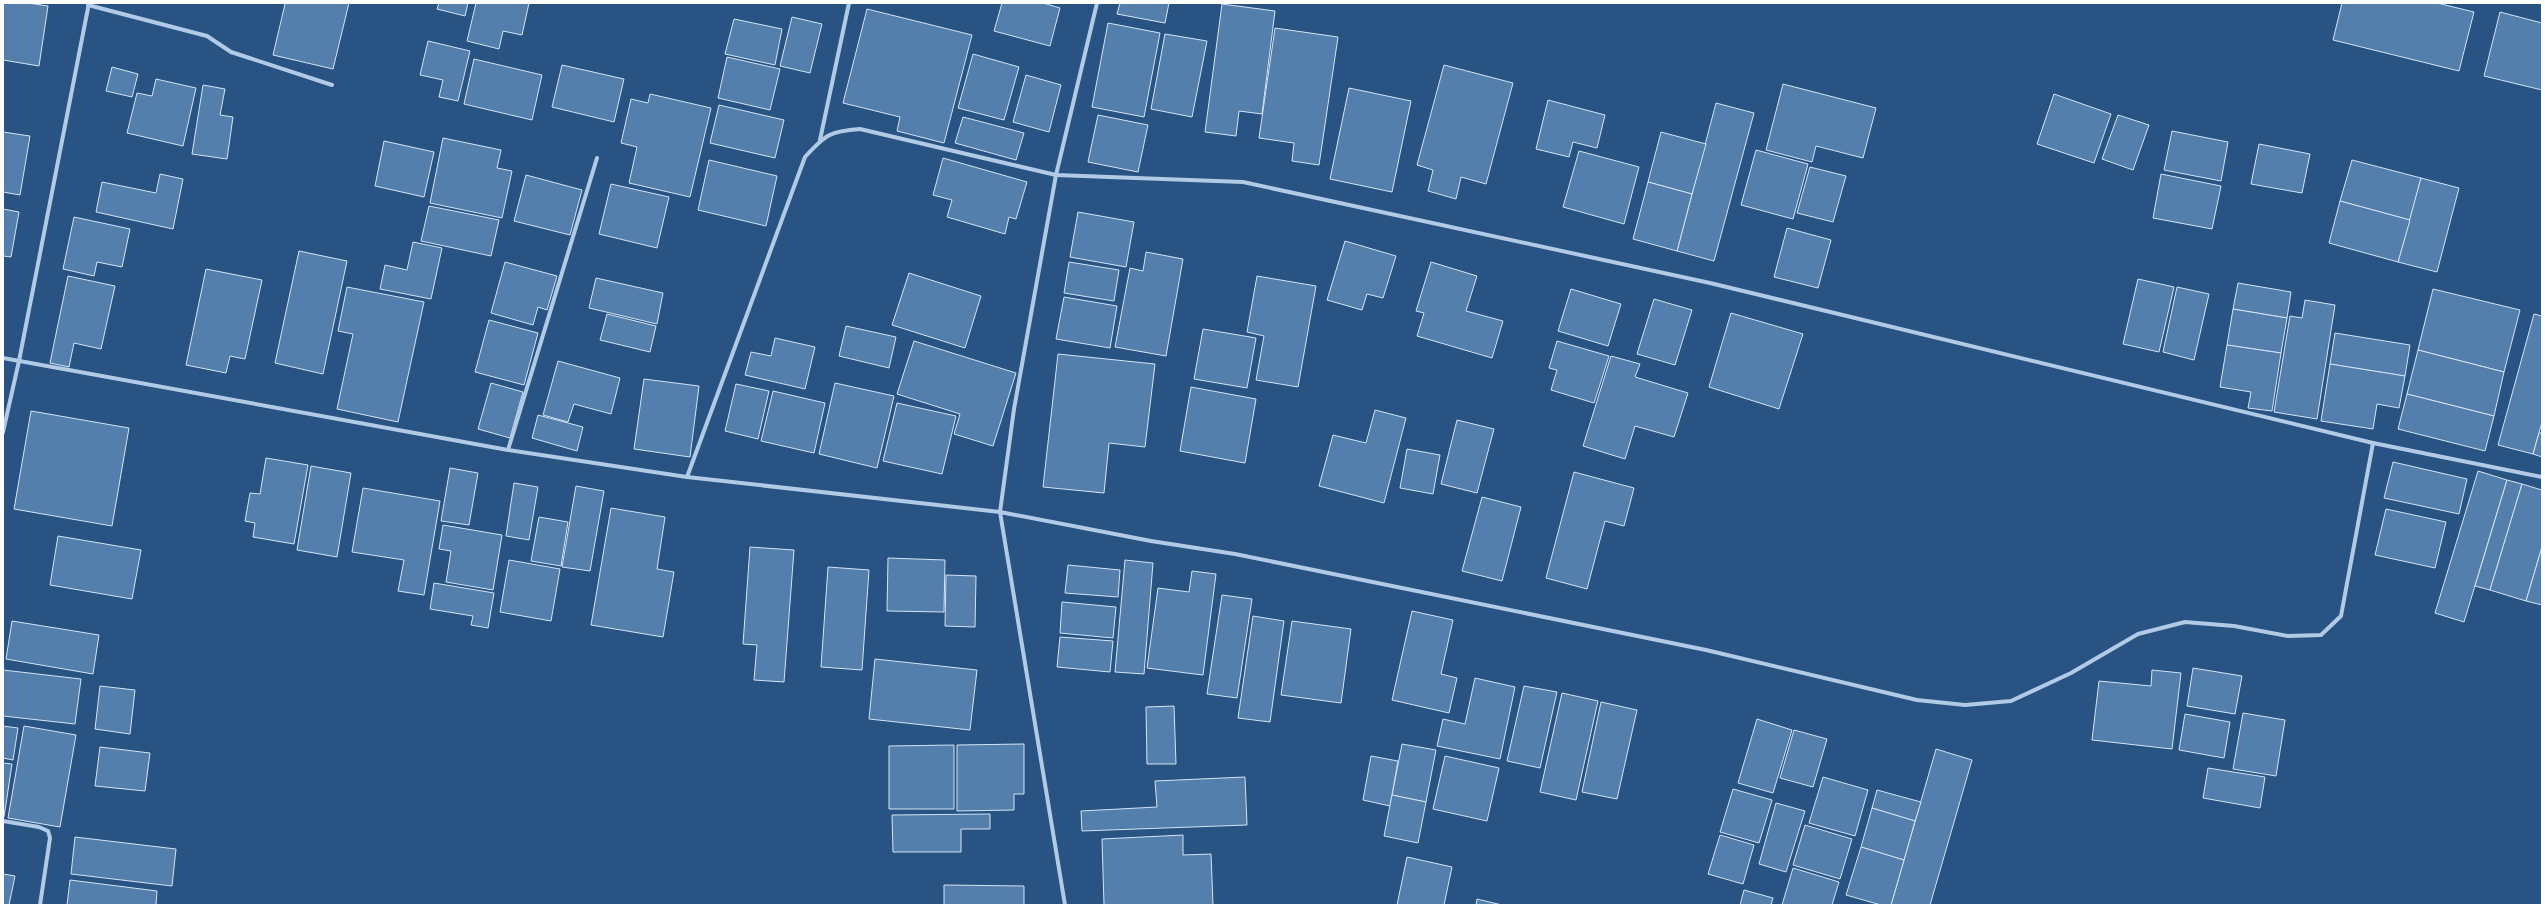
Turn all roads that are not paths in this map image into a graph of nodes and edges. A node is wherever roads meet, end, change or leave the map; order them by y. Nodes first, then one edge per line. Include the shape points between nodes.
1 (849, 3) edge
2 (1097, 3) edge
3 (88, 4) edge
4 (332, 85) dead end
5 (820, 140) junction
6 (597, 158) dead end
7 (1056, 174) junction
8 (3, 358) edge
9 (19, 361) junction
10 (3, 432) edge
11 (2373, 443) junction
12 (508, 450) junction
13 (687, 477) junction
14 (2542, 477) edge
15 (1000, 512) junction
16 (3, 821) edge
17 (40, 905) edge
18 (1065, 905) edge

1 - 5 street
2 - 7 street
3 - 4 street via 207,36 231,52
3 - 9 street
5 - 7 street via 837,130 860,129
5 - 13 street via 805,156
6 - 12 street
7 - 11 street via 1243,182 1710,282
7 - 15 street via 1014,409
8 - 9 street
9 - 10 street
9 - 12 street
11 - 14 street
11 - 15 street via 2342,616 2321,635 2288,636 2234,626 2185,622 2138,634 2072,673 2011,701 1965,705 1918,700 1706,650 1235,554 1151,542
12 - 13 street
13 - 15 street
15 - 18 street
16 - 17 street via 48,831 50,838

